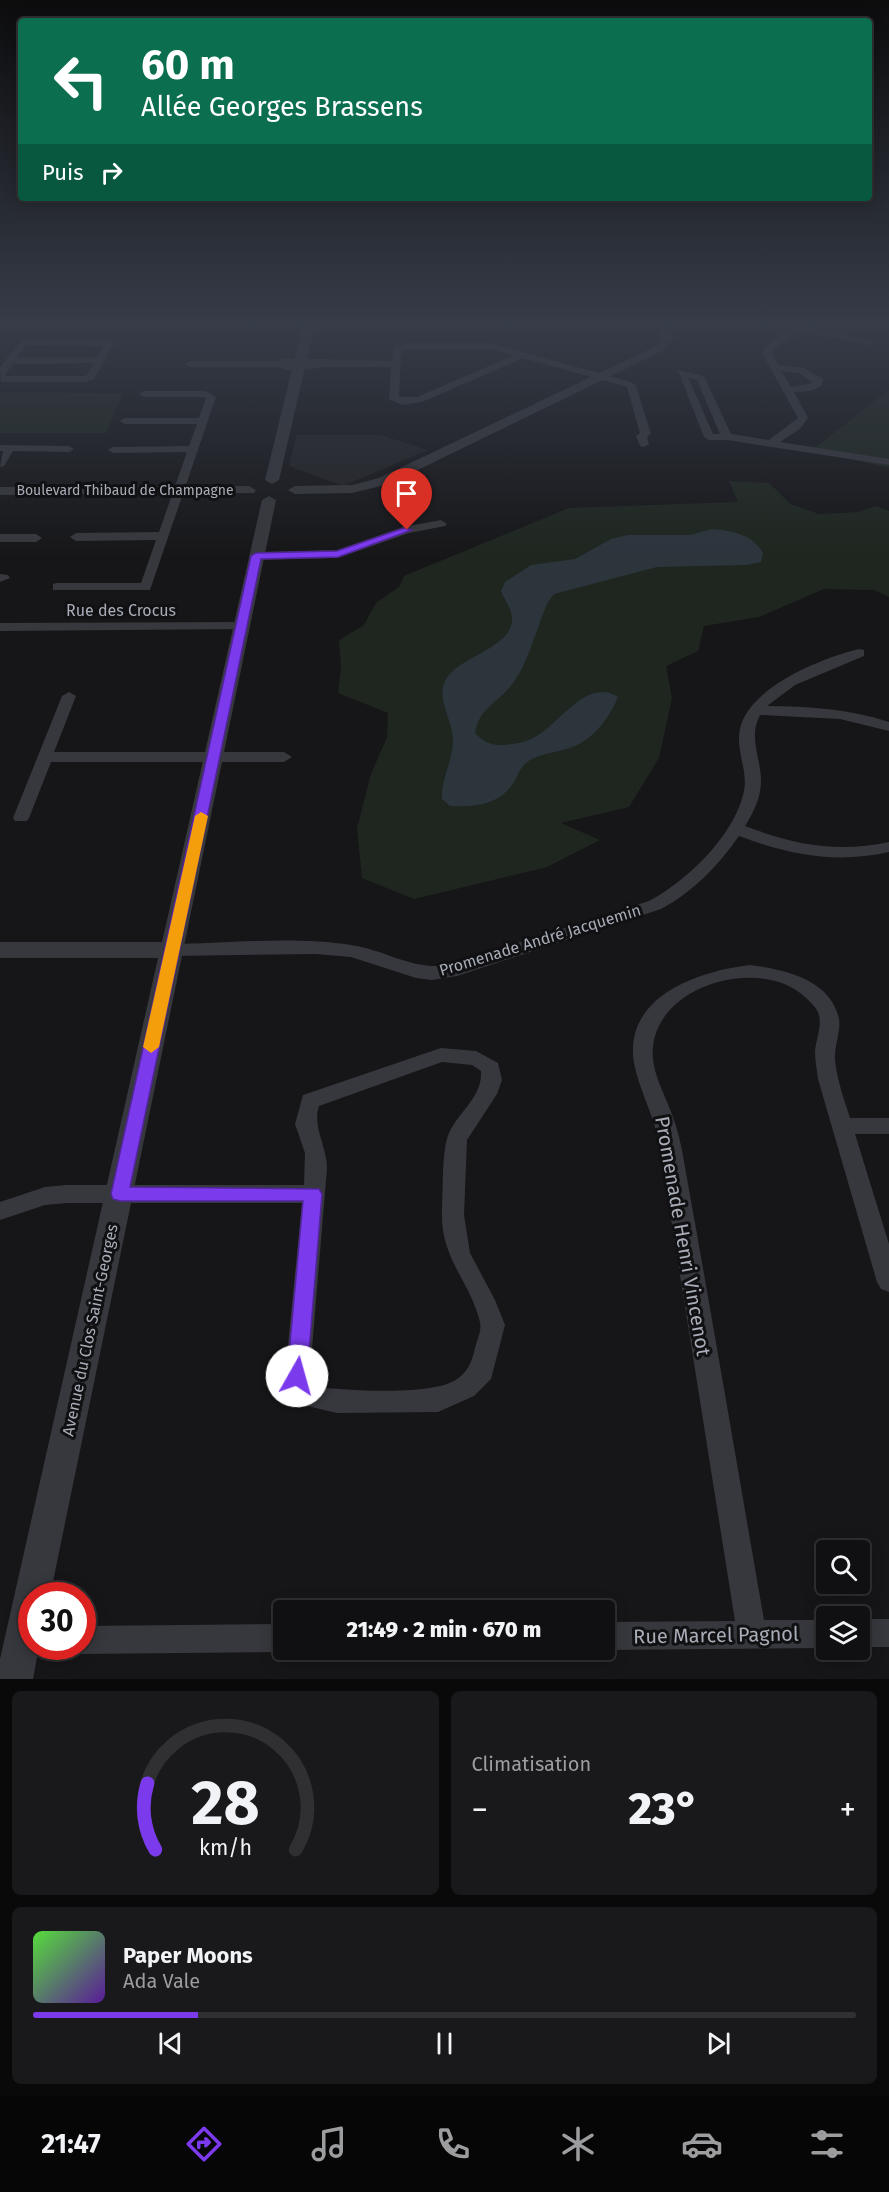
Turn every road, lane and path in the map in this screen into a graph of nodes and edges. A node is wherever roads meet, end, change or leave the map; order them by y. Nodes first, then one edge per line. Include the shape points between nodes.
1 (209, 402) edge
2 (289, 402) edge
3 (548, 402) edge
4 (638, 402) edge
5 (694, 402) edge
6 (712, 402) edge
7 (794, 402) edge
8 (125, 421) dead end
9 (204, 421) junction
10 (727, 437) junction
11 (644, 444) dead end
12 (770, 444) junction
13 (5, 448) edge
14 (69, 449) dead end
15 (194, 449) junction
16 (113, 450) dead end
17 (889, 462) edge
18 (0, 464) edge
19 (179, 490) junction
20 (263, 490) junction
21 (0, 491) edge
22 (441, 524) dead end
23 (76, 537) dead end
24 (163, 537) junction
25 (0, 538) edge
26 (36, 538) dead end
27 (256, 556) junction
28 (57, 587) dead end
29 (242, 626) junction
30 (0, 627) edge
31 (859, 653) dead end
32 (69, 696) dead end
33 (755, 711) junction
34 (889, 727) edge
35 (47, 757) junction
36 (284, 757) dead end
37 (214, 758) junction
38 (21, 818) dead end
39 (734, 828) junction
40 (889, 847) edge
41 (0, 950) edge
42 (172, 950) junction
43 (842, 1126) junction
44 (889, 1126) edge
45 (120, 1194) junction
46 (313, 1194) junction
47 (0, 1211) edge
48 (889, 1282) edge
49 (35, 1582) edge
50 (870, 1633) edge
51 (889, 1633) edge
52 (816, 1634) edge
53 (752, 1635) junction
54 (615, 1636) edge
55 (273, 1638) edge
56 (18, 1640) edge
57 (96, 1640) edge
58 (14, 1679) edge

1 - 9 street
2 - 20 street, Avenue du Clos Saint-Georges
3 - 20 street via 384,480 352,489 296,490 290,496
4 - 11 street via 646,434 641,436
5 - 10 street via 709,436
6 - 10 street
7 - 12 street via 802,418 797,426
8 - 9 street
9 - 15 street
10 - 12 street
12 - 17 street
13 - 14 street
13 - 18 street
15 - 16 street
15 - 19 street
19 - 20 street, Boulevard Thibaud de Champagne
19 - 21 street, Boulevard Thibaud de Champagne
19 - 24 street
20 - 27 street, Avenue du Clos Saint-Georges
22 - 27 street via 407,530 338,554
23 - 24 street
24 - 28 street via 146,586
25 - 26 street
27 - 29 street, Avenue du Clos Saint-Georges
29 - 30 street, Rue des Crocus
29 - 37 street, Avenue du Clos Saint-Georges
31 - 33 street via 777,690
32 - 35 street
33 - 34 street via 831,712
33 - 39 street, Promenade André Jacquemin via 746,731 753,780 751,800
35 - 37 street
35 - 38 street
36 - 37 street
37 - 42 street, Avenue du Clos Saint-Georges
39 - 40 street via 829,855 862,854
39 - 42 street, Promenade André Jacquemin via 726,842 681,890 655,905 450,971 416,972 352,951
41 - 42 street
42 - 45 street, Avenue du Clos Saint-Georges
43 - 44 street
43 - 48 street, Promenade Henri Vincenot
43 - 53 street, Promenade Henri Vincenot via 824,1054 831,1032 830,1018 822,1002 800,982 753,970 724,974 677,992 650,1024 644,1042 643,1067 662,1114 675,1172
45 - 46 street
45 - 47 street via 45,1196
45 - 49 street, Avenue du Clos Saint-Georges
46 - 46 street via 297,1376 312,1396 337,1401 438,1400 465,1388 482,1371 493,1325 459,1254 454,1231 457,1139 487,1094 492,1080 490,1068 476,1058 441,1055 310,1101 304,1122 315,1146
50 - 51 street
52 - 53 street, Rue Marcel Pagnol
53 - 54 street, Rue Marcel Pagnol
55 - 57 street
56 - 58 street, Avenue du Clos Saint-Georges

